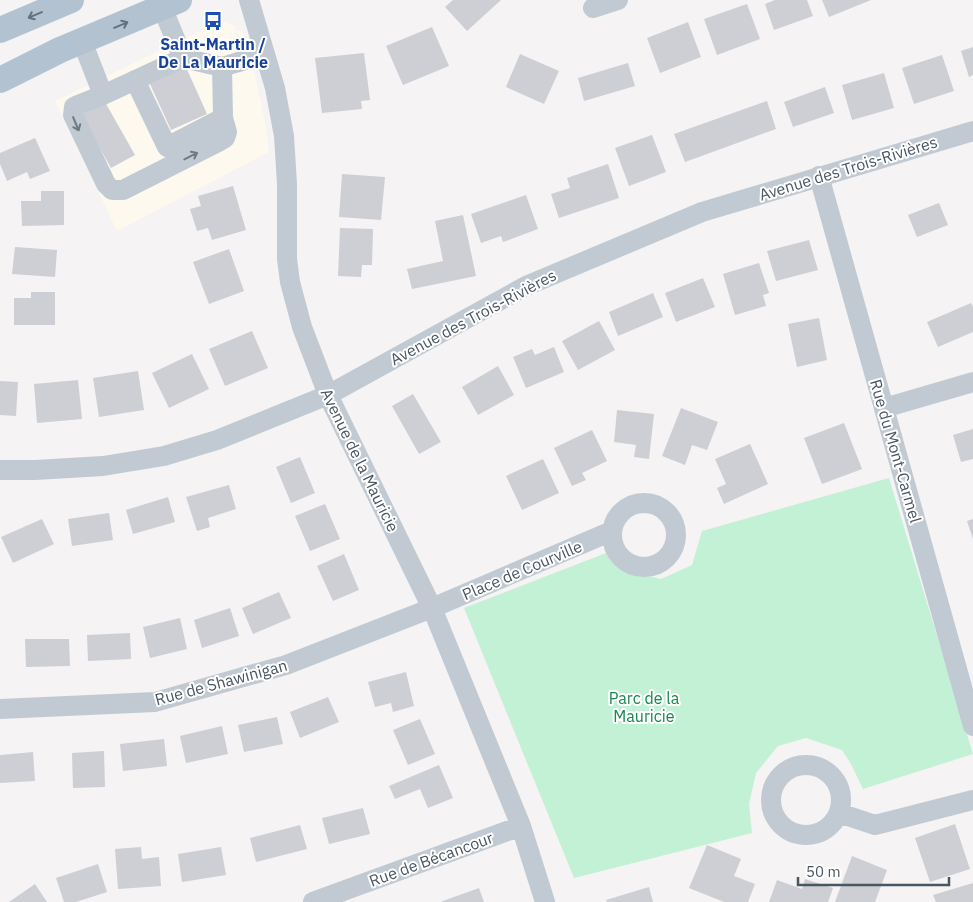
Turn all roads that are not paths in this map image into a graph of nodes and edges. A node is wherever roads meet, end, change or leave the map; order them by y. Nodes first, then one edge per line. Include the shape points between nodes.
1 (71, 0) edge
2 (249, 0) edge
3 (618, 0) edge
4 (171, 4) edge
5 (593, 8) dead end
6 (0, 30) edge
7 (82, 41) junction
8 (265, 54) junction
9 (183, 58) junction
10 (222, 67) junction
11 (0, 80) edge
12 (135, 80) junction
13 (103, 95) junction
14 (223, 118) junction
15 (973, 131) edge
16 (819, 176) junction
17 (973, 382) edge
18 (328, 395) junction
19 (884, 408) junction
20 (0, 470) edge
21 (612, 531) dead end
22 (432, 608) junction
23 (0, 709) edge
24 (973, 726) edge
25 (973, 800) edge
26 (839, 813) dead end
27 (521, 826) junction
28 (313, 902) edge
29 (545, 902) edge

1 -> 6 main road
2 - 8 street, Avenue de la Mauricie
3 - 5 street
7 -> 4 main road
4 - 9 street
7 - 11 main road
7 - 13 street
8 - 10 street
8 - 18 street, Avenue de la Mauricie via 284,136 290,282 302,327
9 - 10 street
9 - 12 street
10 - 14 street
12 - 13 street
12 - 14 street via 167,147
13 -> 14 street via 74,107 72,115 106,184 117,191 225,138 228,132
15 - 16 street, Avenue des Trois-Rivières
16 - 18 street, Avenue des Trois-Rivières via 702,212 526,286
16 - 19 street, Rue du Mont-Carmel
17 - 19 street
18 - 20 street, Avenue des Trois-Rivières via 224,438 164,456 72,469
18 - 22 street, Avenue de la Mauricie
19 - 24 street, Rue du Mont-Carmel
21 - 22 street, Place de Courville
22 - 23 street, Rue de Shawinigan via 286,665 155,702
22 - 27 street, Avenue de la Mauricie
25 - 26 street via 875,825
27 - 28 street, Rue de Bécancour
27 - 29 street, Avenue de la Mauricie

